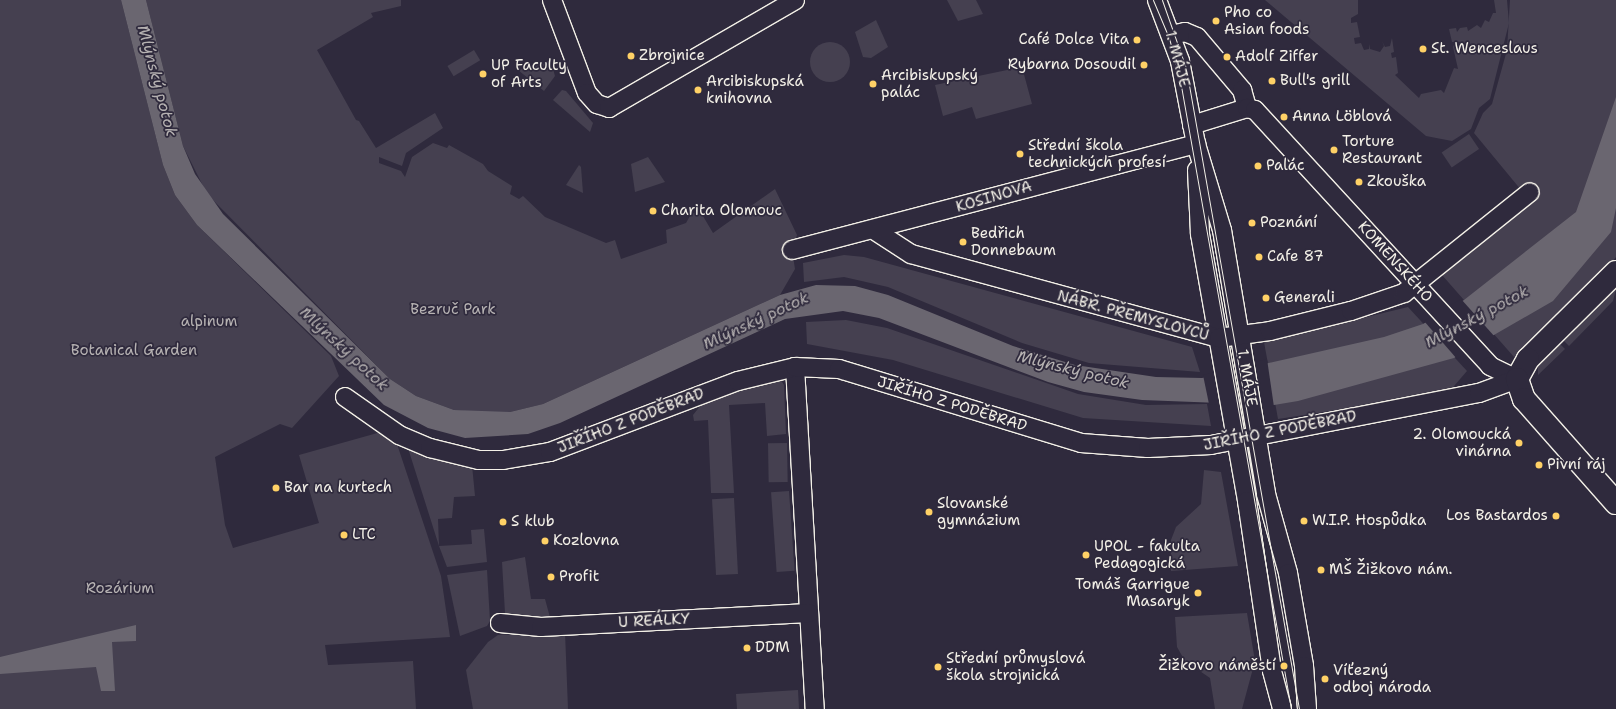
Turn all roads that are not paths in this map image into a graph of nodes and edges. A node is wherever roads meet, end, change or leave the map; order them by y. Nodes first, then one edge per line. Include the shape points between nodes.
1 (552, 0) edge
2 (795, 0) edge
3 (1157, 0) edge
4 (773, 4) edge
5 (1171, 35) junction
6 (1247, 108) junction
7 (1192, 125) junction
8 (1196, 144) junction
9 (1530, 192) dead end
10 (874, 230) junction
11 (792, 250) dead end
12 (1616, 272) edge
13 (1416, 285) junction
14 (1241, 341) junction
15 (1219, 343) junction
16 (796, 367) junction
17 (1516, 379) junction
18 (345, 397) dead end
19 (1256, 429) junction
20 (1234, 434) junction
21 (1616, 503) edge
22 (809, 613) junction
23 (500, 623) dead end
24 (814, 709) edge
25 (1282, 709) edge
26 (1307, 709) edge

1 - 4 street via 587,93 606,107 616,106 766,20
2 - 4 street
3 - 5 street, 1. MÁJE
5 - 6 street via 1184,32 1197,36 1242,90
5 - 7 street, 1. MÁJE
6 - 7 street
6 - 13 street, KOMENSKÉHO via 1257,112
7 - 8 street, 1. MÁJE
8 - 10 street, KOSINOVA
8 - 14 street, 1. MÁJE via 1222,230
8 - 15 street, 1. MÁJE via 1200,234
9 - 13 street, NÁBŘ. PŘEMYSLOVCŮ
10 - 11 street, KOSINOVA
10 - 15 street, NÁBŘ. PŘEMYSLOVCŮ via 911,254
12 - 17 main road via 1528,359
13 - 14 street, NÁBŘ. PŘEMYSLOVCŮ via 1351,311
13 - 17 street, KOMENSKÉHO via 1482,357 1499,372
14 - 15 street, NÁBŘ. PŘEMYSLOVCŮ
14 - 19 street, 1. MÁJE
15 - 20 street, 1. MÁJE
16 - 18 street, JIŘÍHO Z PODĚBRAD via 738,381 582,441 525,457 466,458 399,435
16 - 20 street, JIŘÍHO Z PODĚBRAD via 838,369 1081,443 1167,448
16 - 22 street
17 - 19 street, JIŘÍHO Z PODĚBRAD via 1479,393
17 - 21 main road via 1524,399
19 - 20 street, JIŘÍHO Z PODĚBRAD
19 - 26 street, 1. MÁJE via 1272,521 1288,573 1304,666
20 - 25 street, 1. MÁJE via 1270,656
22 - 23 street, U REÁLKY via 541,627
22 - 24 street

